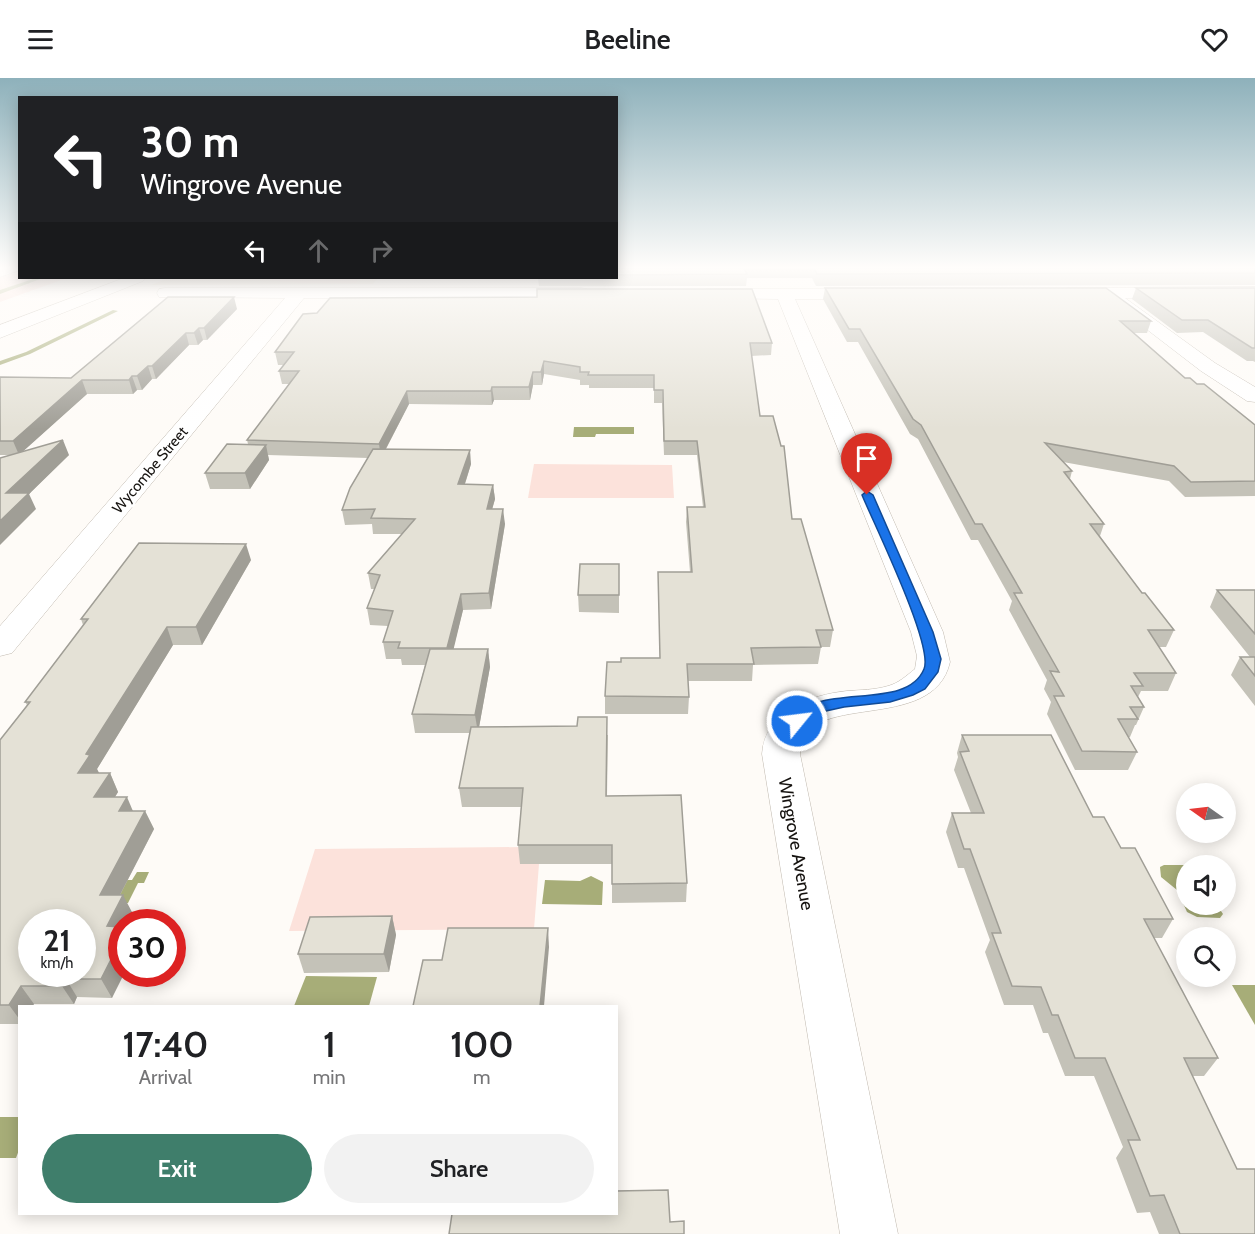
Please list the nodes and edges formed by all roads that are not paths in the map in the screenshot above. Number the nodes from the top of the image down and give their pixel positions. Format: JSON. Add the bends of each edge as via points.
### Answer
{"nodes":[{"id":1,"x":26,"y":322,"type":"edge"},
{"id":2,"x":274,"y":322,"type":"edge"},
{"id":3,"x":796,"y":322,"type":"edge"},
{"id":4,"x":1147,"y":322,"type":"edge"},
{"id":5,"x":0,"y":332,"type":"edge"},
{"id":6,"x":1255,"y":396,"type":"edge"},
{"id":7,"x":0,"y":646,"type":"edge"},
{"id":8,"x":869,"y":1234,"type":"edge"}],
"edges":[{"from":1,"to":5,"type":"main road"},
{"from":2,"to":7,"type":"main road","name":"Wycombe Street"},
{"from":3,"to":8,"type":"main road","name":"Wingrove Avenue","via":[[927,632],[934,659],[931,672],[920,686],[890,697],[812,709],[786,732],[780,744]]},
{"from":4,"to":6,"type":"main road"}]}
